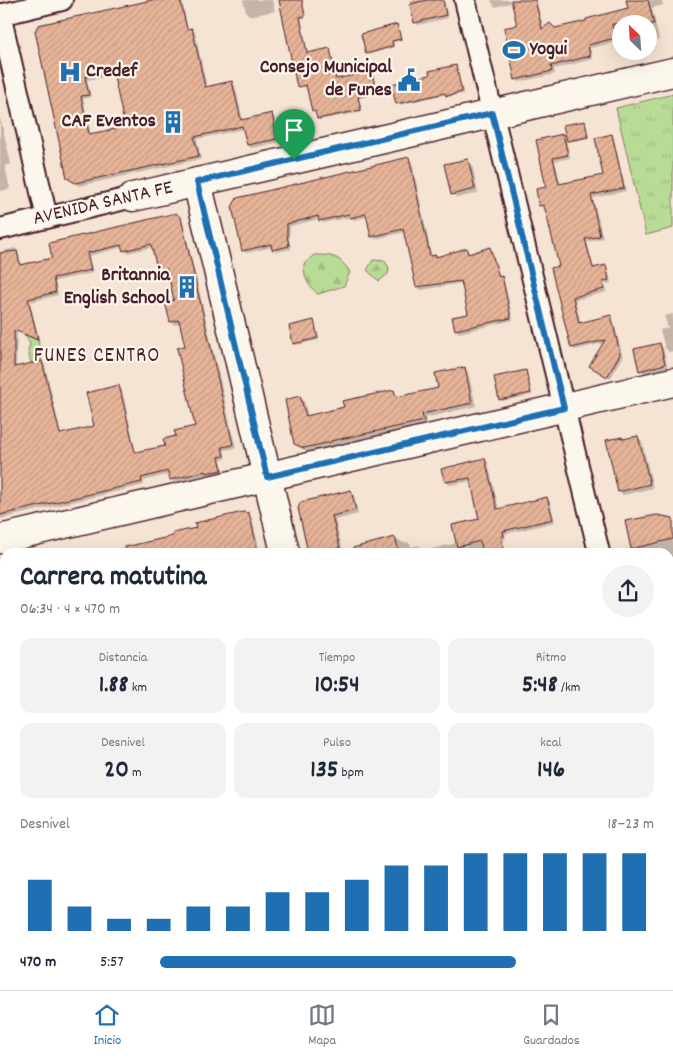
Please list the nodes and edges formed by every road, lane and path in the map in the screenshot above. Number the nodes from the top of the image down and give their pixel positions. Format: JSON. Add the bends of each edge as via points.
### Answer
{"nodes":[{"id":1,"x":62,"y":0,"type":"edge"},
{"id":2,"x":465,"y":0,"type":"edge"},
{"id":3,"x":0,"y":15,"type":"edge"},
{"id":4,"x":673,"y":72,"type":"edge"},
{"id":5,"x":492,"y":113,"type":"junction"},
{"id":6,"x":197,"y":182,"type":"junction"},
{"id":7,"x":133,"y":197,"type":"joint"},
{"id":8,"x":46,"y":218,"type":"junction"},
{"id":9,"x":0,"y":229,"type":"edge"},
{"id":10,"x":673,"y":382,"type":"edge"},
{"id":11,"x":564,"y":408,"type":"junction"},
{"id":12,"x":267,"y":477,"type":"junction"},
{"id":13,"x":0,"y":539,"type":"edge"},
{"id":14,"x":283,"y":548,"type":"edge"},
{"id":15,"x":598,"y":548,"type":"edge"}],
"edges":[{"from":1,"to":3,"type":"street"},
{"from":2,"to":5,"type":"street"},
{"from":3,"to":8,"type":"street"},
{"from":4,"to":5,"type":"main road","name":"AVENIDA SANTA FE"},
{"from":5,"to":6,"type":"main road","name":"AVENIDA SANTA FE"},
{"from":5,"to":11,"type":"street"},
{"from":6,"to":7,"type":"main road","name":"AVENIDA SANTA FE"},
{"from":6,"to":12,"type":"main road"},
{"from":7,"to":8,"type":"street","name":"AVENIDA SANTA FE"},
{"from":8,"to":9,"type":"street","name":"AVENIDA SANTA FE"},
{"from":10,"to":11,"type":"main road"},
{"from":11,"to":12,"type":"main road"},
{"from":11,"to":15,"type":"street"},
{"from":12,"to":13,"type":"main road"},
{"from":12,"to":14,"type":"main road"}]}
